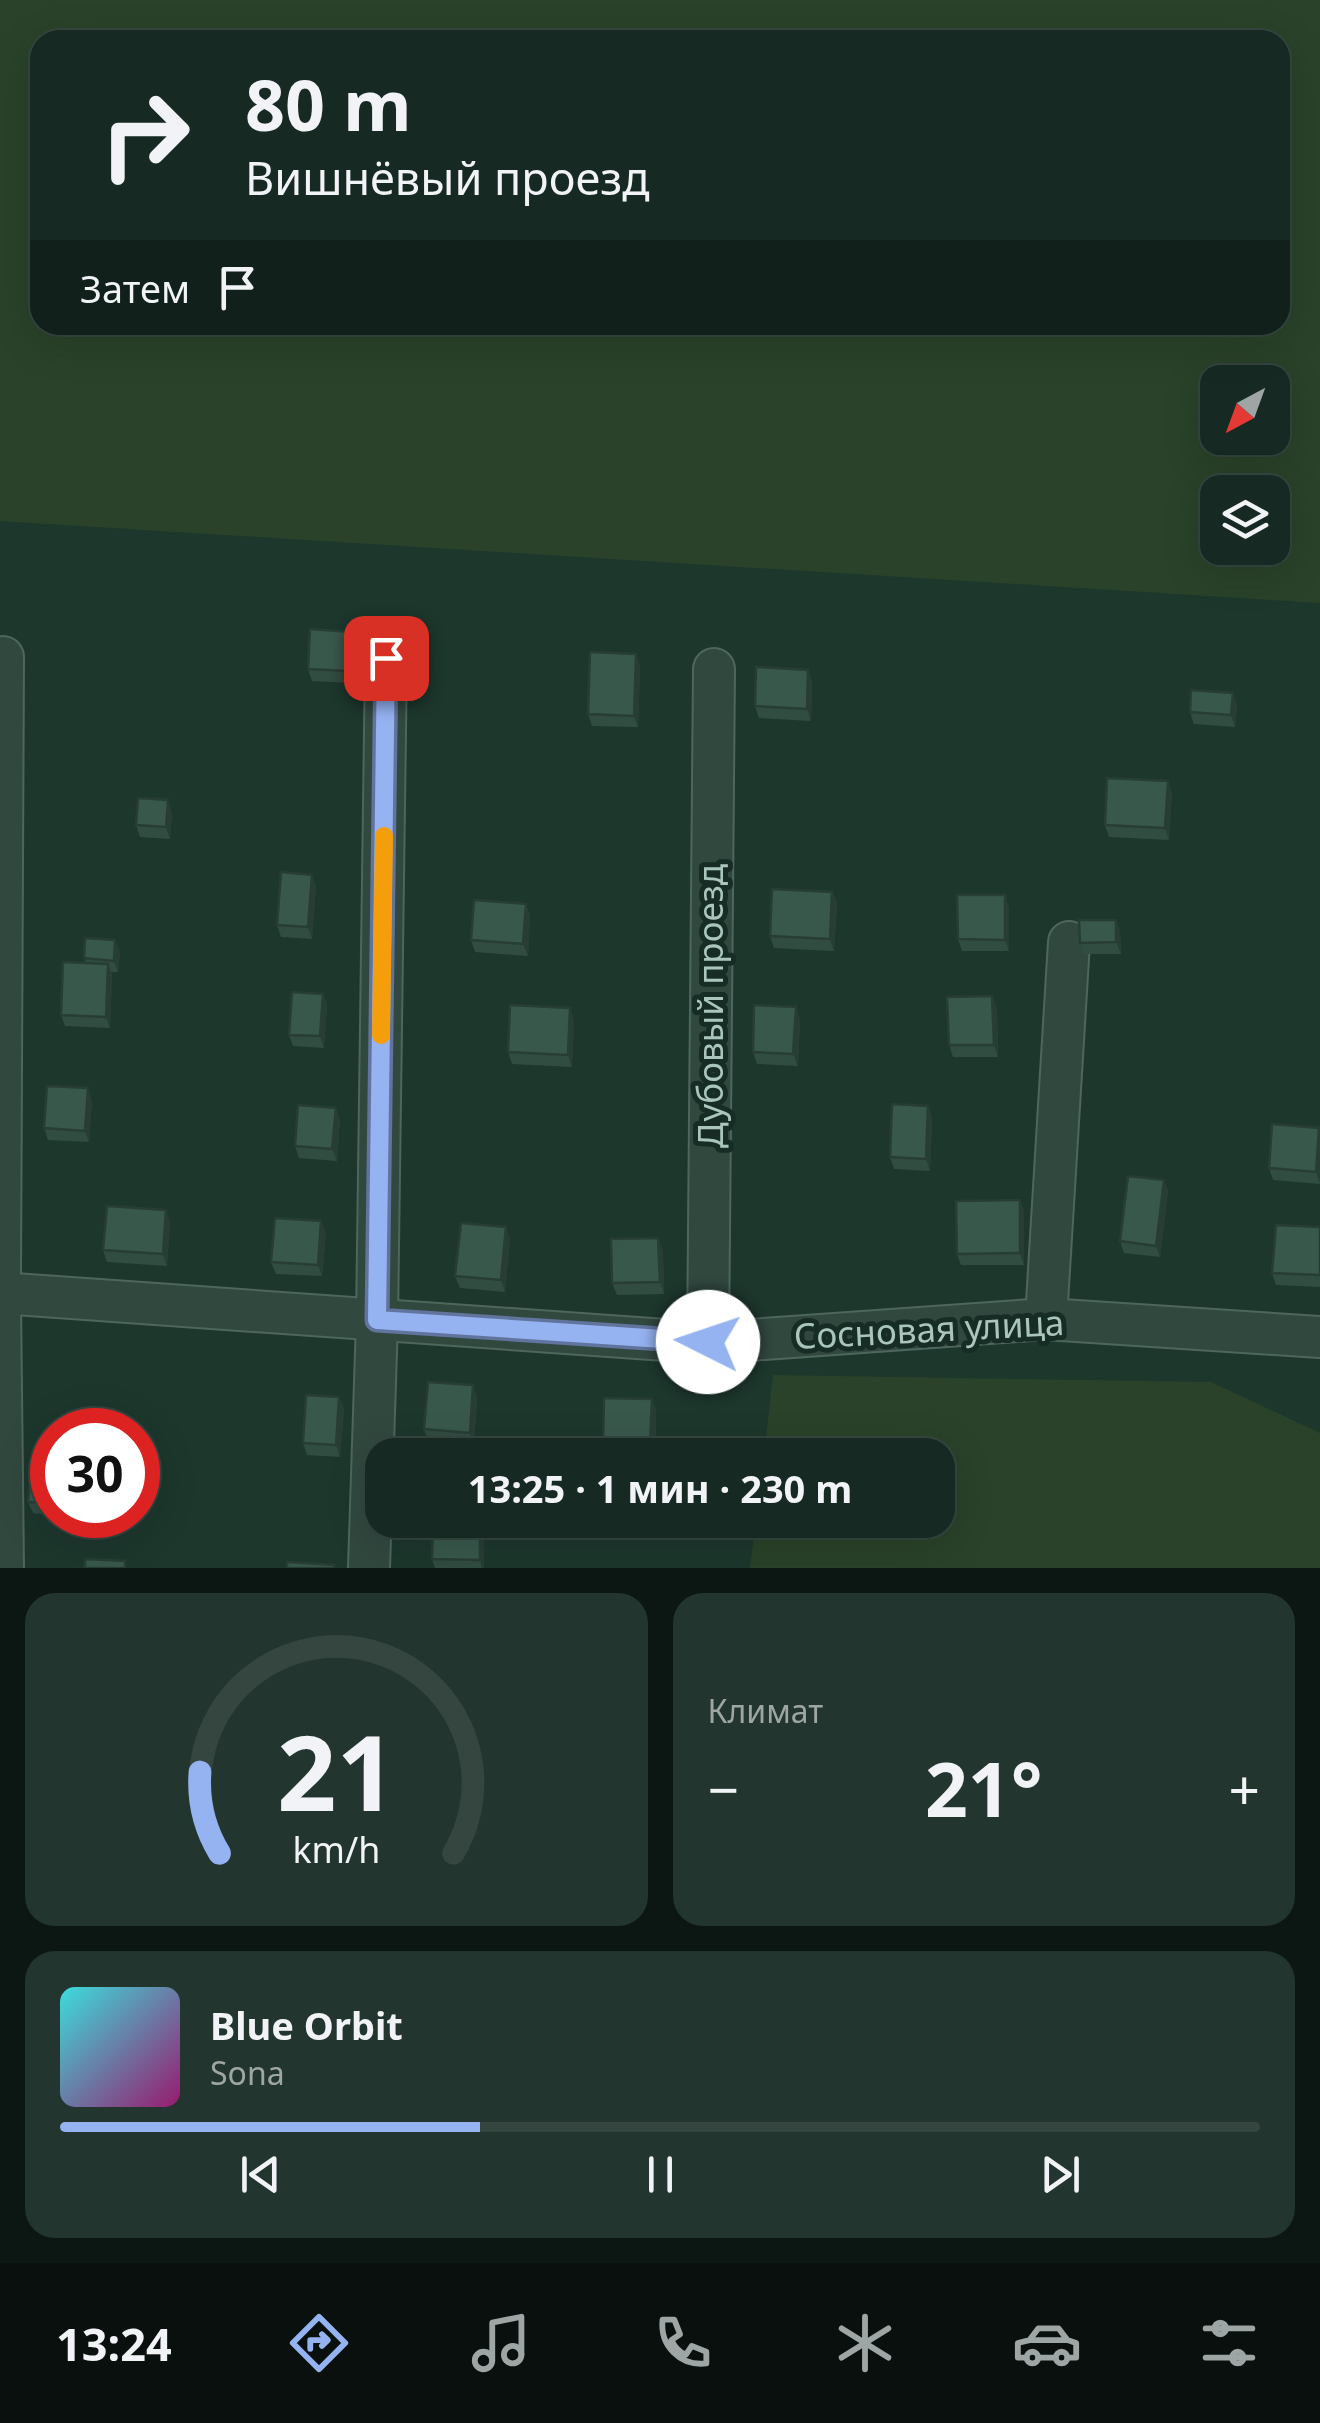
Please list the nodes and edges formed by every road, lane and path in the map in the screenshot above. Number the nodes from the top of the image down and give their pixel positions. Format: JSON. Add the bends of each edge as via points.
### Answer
{"nodes":[{"id":1,"x":3,"y":657,"type":"dead end"},
{"id":2,"x":386,"y":658,"type":"dead end"},
{"id":3,"x":714,"y":669,"type":"dead end"},
{"id":4,"x":1069,"y":942,"type":"dead end"},
{"id":5,"x":0,"y":1271,"type":"edge"},
{"id":6,"x":0,"y":1293,"type":"edge"},
{"id":7,"x":0,"y":1303,"type":"edge"},
{"id":8,"x":1046,"y":1319,"type":"junction"},
{"id":9,"x":377,"y":1320,"type":"junction"},
{"id":10,"x":1320,"y":1337,"type":"edge"},
{"id":11,"x":708,"y":1342,"type":"junction"},
{"id":12,"x":2,"y":1568,"type":"edge"},
{"id":13,"x":369,"y":1568,"type":"edge"}],
"edges":[{"from":1,"to":5,"type":"street"},
{"from":2,"to":9,"type":"street"},
{"from":3,"to":11,"type":"street","name":"Дубовый проезд"},
{"from":4,"to":8,"type":"street"},
{"from":6,"to":9,"type":"street","name":"Сосновая улица"},
{"from":7,"to":12,"type":"street"},
{"from":8,"to":10,"type":"street","name":"Сосновая улица"},
{"from":8,"to":11,"type":"street","name":"Сосновая улица"},
{"from":9,"to":11,"type":"street","name":"Сосновая улица"},
{"from":9,"to":13,"type":"street"}]}
